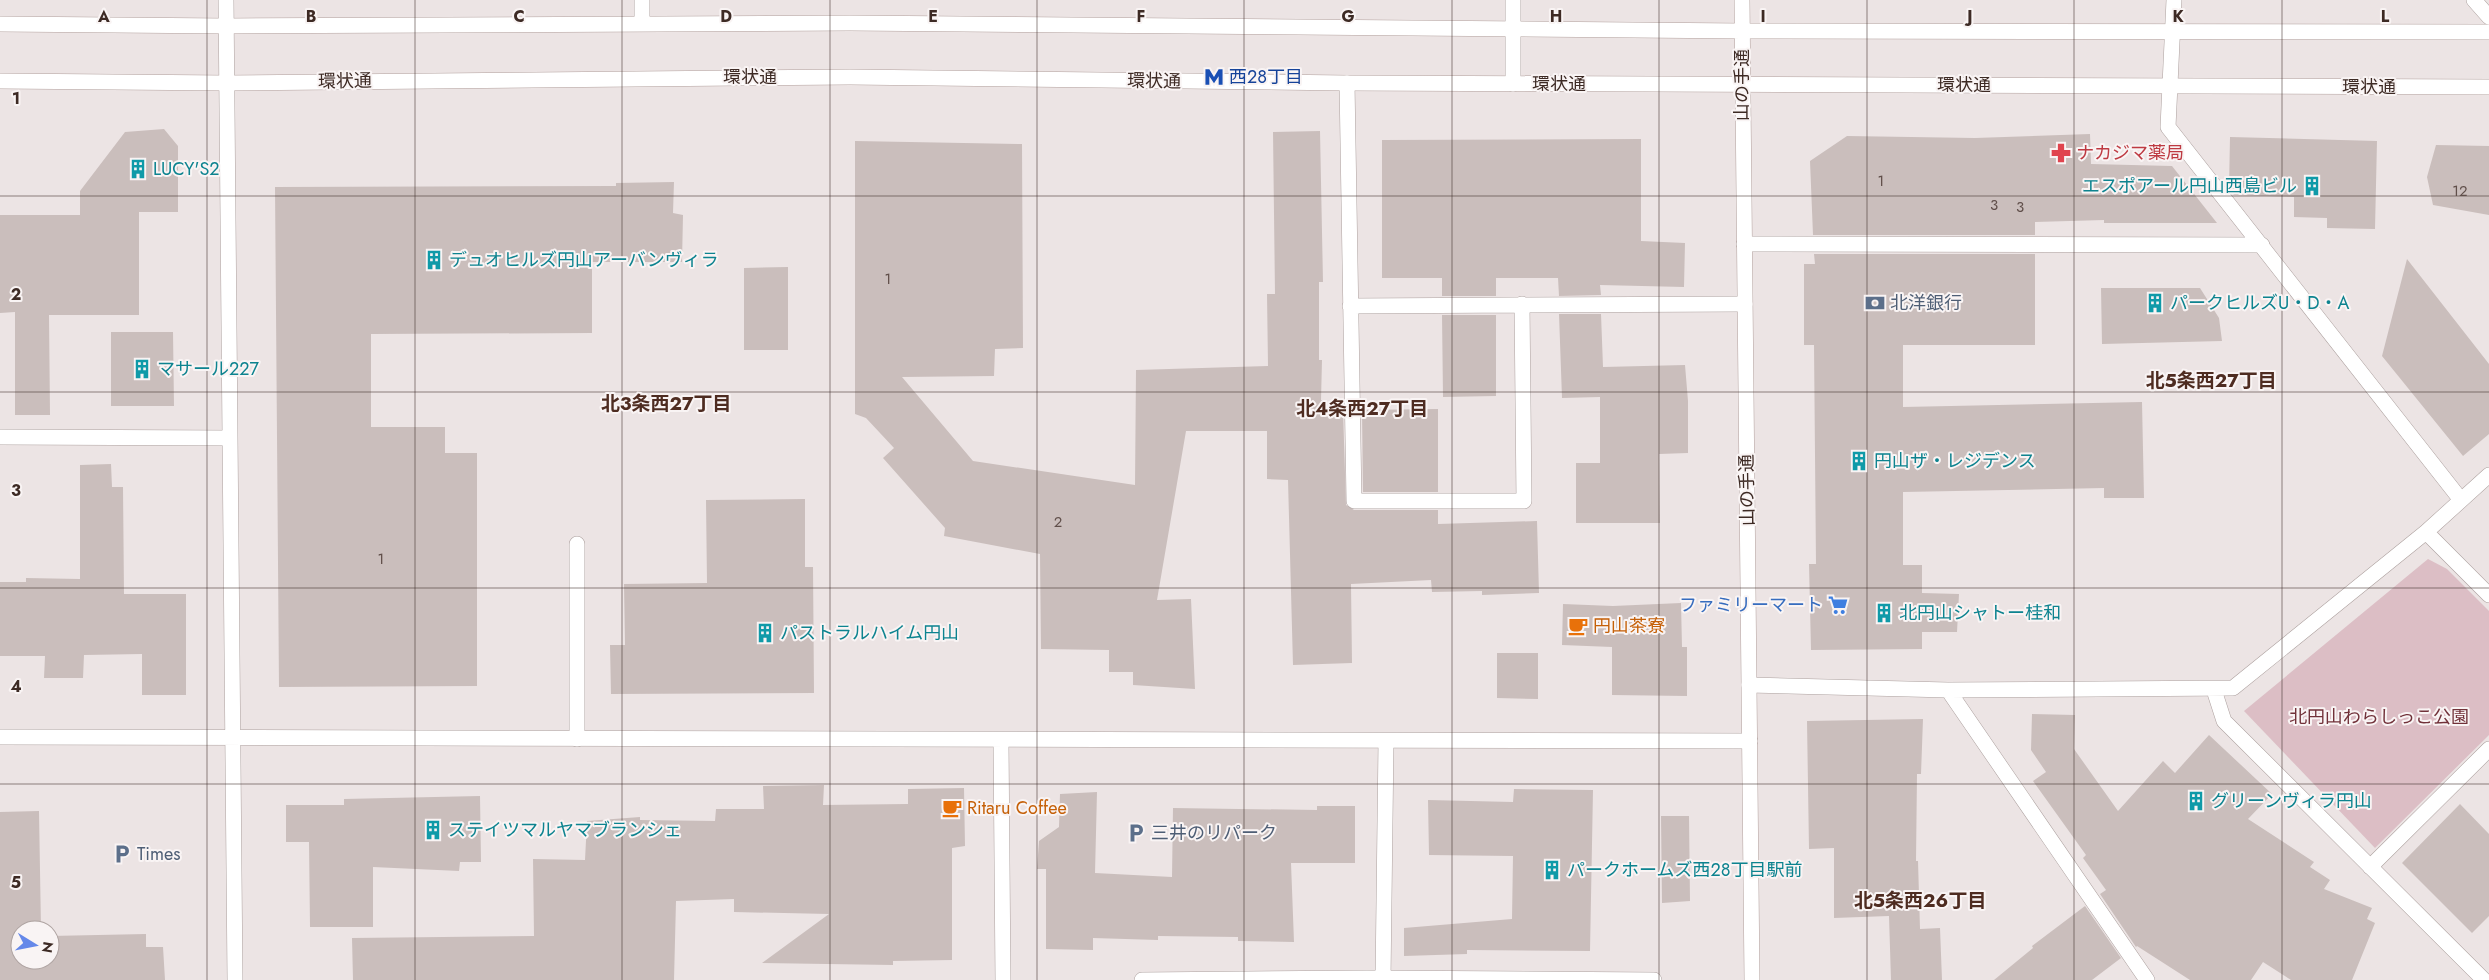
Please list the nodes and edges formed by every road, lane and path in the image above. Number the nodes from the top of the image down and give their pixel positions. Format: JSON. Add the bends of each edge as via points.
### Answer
{"nodes":[{"id":1,"x":226,"y":0,"type":"edge"},
{"id":2,"x":642,"y":0,"type":"edge"},
{"id":3,"x":1513,"y":0,"type":"edge"},
{"id":4,"x":1742,"y":0,"type":"edge"},
{"id":5,"x":2174,"y":0,"type":"edge"},
{"id":6,"x":2474,"y":0,"type":"edge"},
{"id":7,"x":2489,"y":17,"type":"edge"},
{"id":8,"x":642,"y":23,"type":"junction"},
{"id":9,"x":0,"y":24,"type":"edge"},
{"id":10,"x":226,"y":26,"type":"junction"},
{"id":11,"x":1513,"y":29,"type":"junction"},
{"id":12,"x":1742,"y":31,"type":"junction"},
{"id":13,"x":2173,"y":31,"type":"junction"},
{"id":14,"x":2489,"y":32,"type":"edge"},
{"id":15,"x":0,"y":81,"type":"edge"},
{"id":16,"x":226,"y":83,"type":"junction"},
{"id":17,"x":1346,"y":83,"type":"junction"},
{"id":18,"x":1513,"y":84,"type":"junction"},
{"id":19,"x":1742,"y":86,"type":"junction"},
{"id":20,"x":2170,"y":86,"type":"junction"},
{"id":21,"x":2489,"y":87,"type":"edge"},
{"id":22,"x":1744,"y":244,"type":"junction"},
{"id":23,"x":2262,"y":245,"type":"junction"},
{"id":24,"x":1522,"y":304,"type":"junction"},
{"id":25,"x":1745,"y":304,"type":"junction"},
{"id":26,"x":1350,"y":306,"type":"junction"},
{"id":27,"x":0,"y":437,"type":"edge"},
{"id":28,"x":230,"y":438,"type":"junction"},
{"id":29,"x":2489,"y":475,"type":"edge"},
{"id":30,"x":2462,"y":500,"type":"junction"},
{"id":31,"x":2426,"y":532,"type":"junction"},
{"id":32,"x":577,"y":544,"type":"dead end"},
{"id":33,"x":2489,"y":595,"type":"edge"},
{"id":34,"x":1749,"y":685,"type":"junction"},
{"id":35,"x":1948,"y":690,"type":"junction"},
{"id":36,"x":2214,"y":690,"type":"junction"},
{"id":37,"x":0,"y":737,"type":"edge"},
{"id":38,"x":232,"y":738,"type":"junction"},
{"id":39,"x":577,"y":739,"type":"junction"},
{"id":40,"x":1001,"y":741,"type":"junction"},
{"id":41,"x":1750,"y":741,"type":"junction"},
{"id":42,"x":1386,"y":742,"type":"junction"},
{"id":43,"x":2489,"y":749,"type":"edge"},
{"id":44,"x":2370,"y":867,"type":"junction"},
{"id":45,"x":2141,"y":977,"type":"edge"},
{"id":46,"x":1383,"y":979,"type":"edge"},
{"id":47,"x":235,"y":980,"type":"edge"},
{"id":48,"x":1003,"y":980,"type":"edge"},
{"id":49,"x":1142,"y":980,"type":"edge"},
{"id":50,"x":1654,"y":980,"type":"edge"},
{"id":51,"x":1752,"y":980,"type":"edge"},
{"id":52,"x":2484,"y":980,"type":"edge"}],
"edges":[{"from":1,"to":10,"type":"street"},
{"from":2,"to":8,"type":"street"},
{"from":3,"to":11,"type":"street"},
{"from":4,"to":12,"type":"street","name":"山の手通"},
{"from":5,"to":13,"type":"street"},
{"from":6,"to":7,"type":"street"},
{"from":8,"to":10,"type":"street"},
{"from":8,"to":11,"type":"street"},
{"from":9,"to":10,"type":"street"},
{"from":10,"to":16,"type":"street"},
{"from":11,"to":12,"type":"street"},
{"from":11,"to":18,"type":"street"},
{"from":12,"to":13,"type":"street"},
{"from":12,"to":19,"type":"street","name":"山の手通"},
{"from":13,"to":14,"type":"street"},
{"from":13,"to":20,"type":"street"},
{"from":15,"to":16,"type":"street","name":"環状通"},
{"from":16,"to":17,"type":"street","name":"環状通","via":[[850,77]]},
{"from":16,"to":28,"type":"street"},
{"from":17,"to":18,"type":"street","name":"環状通"},
{"from":17,"to":26,"type":"street"},
{"from":18,"to":19,"type":"street","name":"環状通"},
{"from":19,"to":20,"type":"street","name":"環状通"},
{"from":19,"to":22,"type":"street","name":"山の手通"},
{"from":20,"to":21,"type":"street","name":"環状通"},
{"from":20,"to":23,"type":"street","via":[[2168,126]]},
{"from":22,"to":23,"type":"street"},
{"from":22,"to":25,"type":"street","name":"山の手通"},
{"from":23,"to":30,"type":"street"},
{"from":24,"to":25,"type":"street"},
{"from":24,"to":26,"type":"street"},
{"from":24,"to":26,"type":"street","via":[[1524,501],[1354,501]]},
{"from":25,"to":34,"type":"street","name":"山の手通"},
{"from":27,"to":28,"type":"street"},
{"from":28,"to":38,"type":"street"},
{"from":29,"to":30,"type":"street"},
{"from":30,"to":31,"type":"street"},
{"from":31,"to":33,"type":"street"},
{"from":31,"to":36,"type":"street","via":[[2233,688]]},
{"from":32,"to":39,"type":"street"},
{"from":34,"to":35,"type":"street"},
{"from":34,"to":41,"type":"street","name":"山の手通"},
{"from":35,"to":36,"type":"street"},
{"from":35,"to":45,"type":"street"},
{"from":36,"to":44,"type":"street","via":[[2224,721]]},
{"from":37,"to":38,"type":"street"},
{"from":38,"to":39,"type":"street"},
{"from":38,"to":47,"type":"street"},
{"from":39,"to":40,"type":"street"},
{"from":40,"to":42,"type":"street"},
{"from":40,"to":48,"type":"street"},
{"from":41,"to":42,"type":"street"},
{"from":41,"to":51,"type":"street","name":"山の手通"},
{"from":42,"to":46,"type":"street"},
{"from":43,"to":44,"type":"street"},
{"from":44,"to":52,"type":"street"},
{"from":46,"to":49,"type":"street"},
{"from":46,"to":50,"type":"street"}]}
